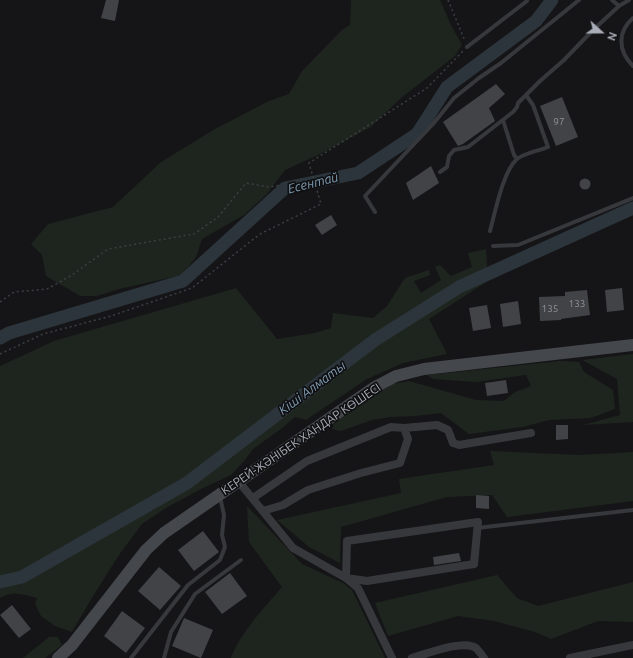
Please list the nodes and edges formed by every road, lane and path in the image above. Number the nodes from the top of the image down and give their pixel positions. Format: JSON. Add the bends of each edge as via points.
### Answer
{"nodes":[{"id":1,"x":448,"y":0,"type":"edge"},
{"id":2,"x":579,"y":0,"type":"edge"},
{"id":3,"x":612,"y":0,"type":"edge"},
{"id":4,"x":630,"y":0,"type":"edge"},
{"id":5,"x":527,"y":1,"type":"edge"},
{"id":6,"x":619,"y":6,"type":"junction"},
{"id":7,"x":633,"y":18,"type":"edge"},
{"id":8,"x":467,"y":47,"type":"junction"},
{"id":9,"x":633,"y":66,"type":"edge"},
{"id":10,"x":526,"y":95,"type":"junction"},
{"id":11,"x":503,"y":120,"type":"junction"},
{"id":12,"x":518,"y":159,"type":"junction"},
{"id":13,"x":440,"y":172,"type":"dead end"},
{"id":14,"x":281,"y":185,"type":"dead end"},
{"id":15,"x":633,"y":198,"type":"edge"},
{"id":16,"x":375,"y":212,"type":"dead end"},
{"id":17,"x":490,"y":231,"type":"dead end"},
{"id":18,"x":493,"y":246,"type":"dead end"},
{"id":19,"x":0,"y":302,"type":"edge"},
{"id":20,"x":633,"y":345,"type":"edge"},
{"id":21,"x":0,"y":354,"type":"edge"},
{"id":22,"x":404,"y":428,"type":"junction"},
{"id":23,"x":531,"y":433,"type":"dead end"},
{"id":24,"x":239,"y":482,"type":"junction"},
{"id":25,"x":220,"y":495,"type":"junction"},
{"id":26,"x":253,"y":498,"type":"junction"},
{"id":27,"x":633,"y":510,"type":"edge"},
{"id":28,"x":263,"y":511,"type":"junction"},
{"id":29,"x":477,"y":528,"type":"junction"},
{"id":30,"x":241,"y":560,"type":"dead end"},
{"id":31,"x":346,"y":578,"type":"junction"},
{"id":32,"x":633,"y":645,"type":"edge"},
{"id":33,"x":58,"y":658,"type":"edge"},
{"id":34,"x":131,"y":658,"type":"edge"},
{"id":35,"x":164,"y":658,"type":"edge"},
{"id":36,"x":392,"y":658,"type":"edge"},
{"id":37,"x":412,"y":658,"type":"edge"},
{"id":38,"x":484,"y":658,"type":"edge"},
{"id":39,"x":570,"y":658,"type":"edge"}],
"edges":[{"from":1,"to":8,"type":"path"},
{"from":2,"to":16,"type":"lane","via":[[501,64],[454,98],[365,196]]},
{"from":3,"to":6,"type":"lane"},
{"from":4,"to":6,"type":"lane"},
{"from":5,"to":8,"type":"lane"},
{"from":6,"to":10,"type":"lane"},
{"from":7,"to":9,"type":"lane","via":[[622,34],[621,47]]},
{"from":8,"to":21,"type":"path","via":[[427,88],[309,164],[321,204],[260,234],[192,288],[111,316],[43,334]]},
{"from":10,"to":11,"type":"lane"},
{"from":10,"to":12,"type":"lane","via":[[533,105],[548,147]]},
{"from":11,"to":12,"type":"lane","via":[[514,155]]},
{"from":11,"to":13,"type":"lane","via":[[468,147],[454,150],[449,156],[447,167]]},
{"from":12,"to":17,"type":"lane","via":[[505,177]]},
{"from":14,"to":19,"type":"path","via":[[269,187],[246,183],[218,217],[194,234],[108,249],[72,275],[47,289],[14,292]]},
{"from":15,"to":18,"type":"lane","via":[[518,245]]},
{"from":20,"to":24,"type":"main road","name":"КЕРЕЙ-ЖӘНІБЕК ХАНДАР КӨШЕСІ","via":[[424,369],[396,376],[357,398]]},
{"from":22,"to":23,"type":"street","via":[[438,425],[448,430],[453,443],[459,444]]},
{"from":22,"to":26,"type":"street","via":[[391,427],[307,461]]},
{"from":22,"to":28,"type":"street","via":[[408,439],[400,463],[308,490],[283,505]]},
{"from":24,"to":25,"type":"main road","name":"КЕРЕЙ-ЖӘНІБЕК ХАНДАР КӨШЕСІ"},
{"from":24,"to":26,"type":"street"},
{"from":25,"to":33,"type":"main road","name":"КЕРЕЙ-ЖӘНІБЕК ХАНДАР КӨШЕСІ","via":[[164,533],[146,550],[72,645]]},
{"from":25,"to":34,"type":"lane","via":[[224,515],[222,535],[226,547],[220,560],[188,585]]},
{"from":26,"to":28,"type":"street"},
{"from":27,"to":29,"type":"lane"},
{"from":28,"to":31,"type":"street","via":[[293,548]]},
{"from":29,"to":31,"type":"street","via":[[474,564],[367,581]]},
{"from":29,"to":31,"type":"street","via":[[478,522],[347,541]]},
{"from":30,"to":35,"type":"lane","via":[[195,594],[171,632]]},
{"from":31,"to":36,"type":"street","via":[[358,588]]},
{"from":32,"to":39,"type":"street"},
{"from":37,"to":38,"type":"street","via":[[468,645],[476,648]]}]}
